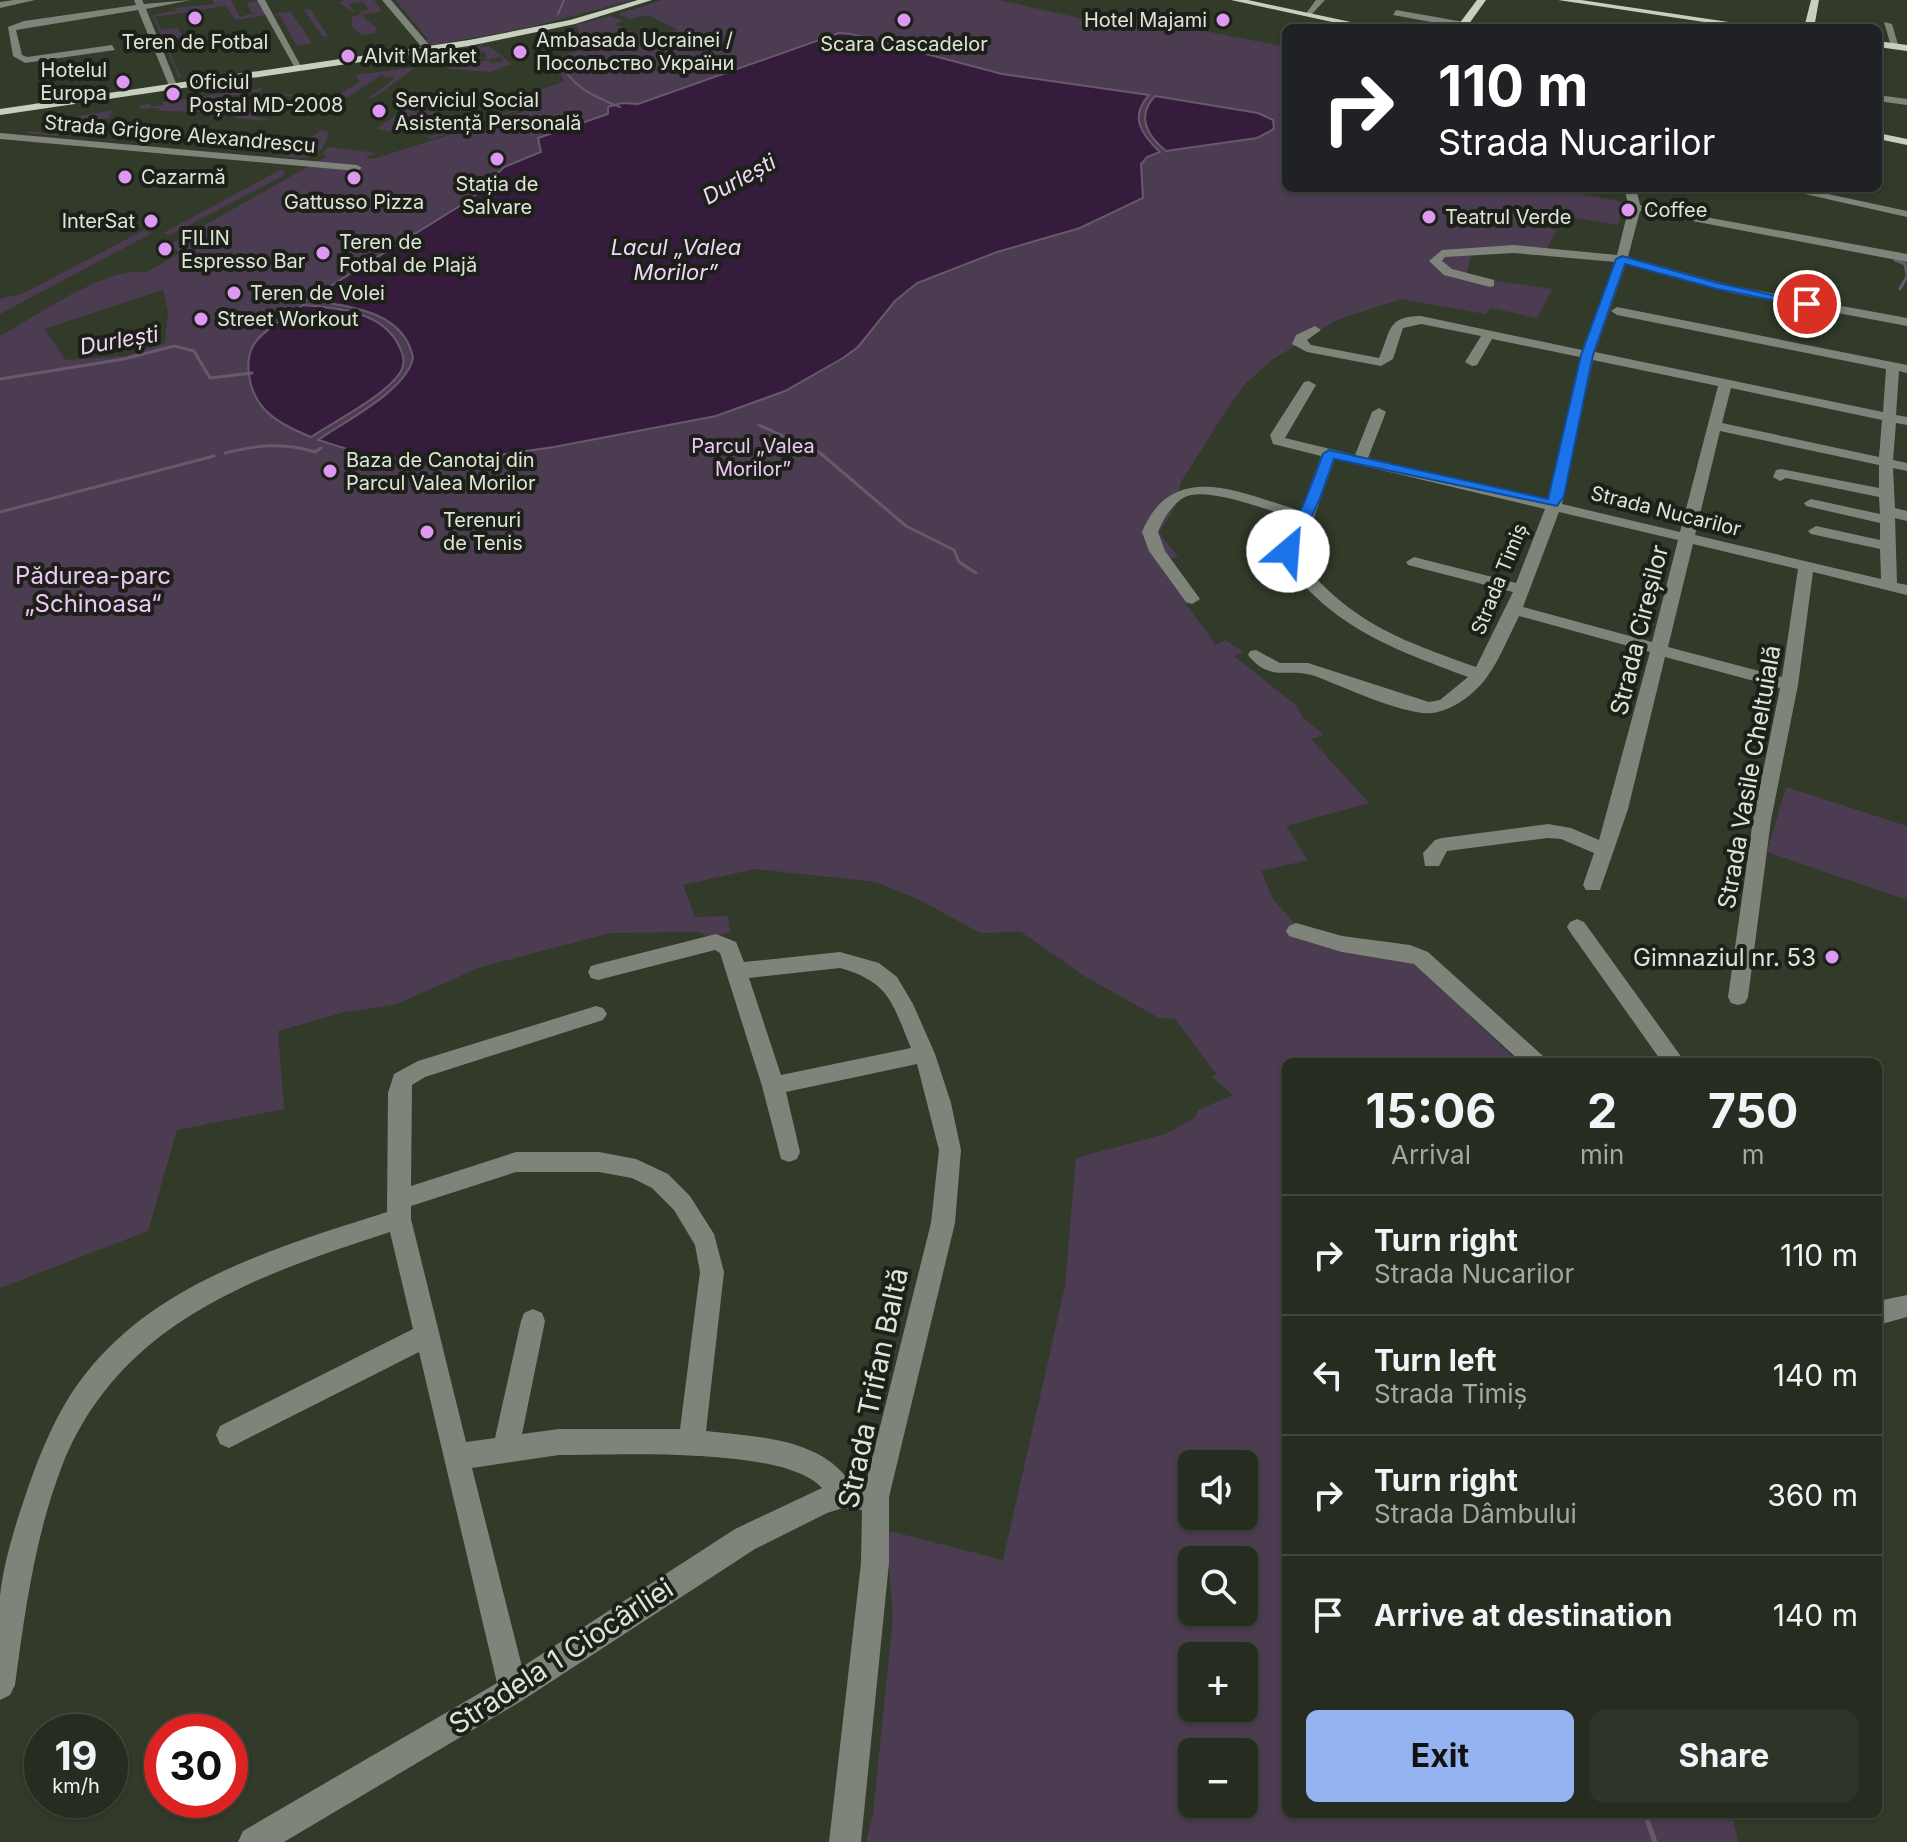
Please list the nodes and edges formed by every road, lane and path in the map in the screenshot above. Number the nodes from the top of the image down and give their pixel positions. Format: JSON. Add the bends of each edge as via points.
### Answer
{"nodes":[{"id":1,"x":31,"y":0,"type":"edge"},
{"id":2,"x":187,"y":0,"type":"edge"},
{"id":3,"x":261,"y":0,"type":"edge"},
{"id":4,"x":386,"y":0,"type":"edge"},
{"id":5,"x":648,"y":0,"type":"edge"},
{"id":6,"x":1235,"y":0,"type":"edge"},
{"id":7,"x":1321,"y":0,"type":"edge"},
{"id":8,"x":1482,"y":0,"type":"edge"},
{"id":9,"x":1562,"y":0,"type":"edge"},
{"id":10,"x":1815,"y":0,"type":"edge"},
{"id":11,"x":139,"y":4,"type":"edge"},
{"id":12,"x":0,"y":5,"type":"edge"},
{"id":13,"x":1396,"y":13,"type":"dead end"},
{"id":14,"x":1307,"y":14,"type":"junction"},
{"id":15,"x":1355,"y":24,"type":"edge"},
{"id":16,"x":1452,"y":24,"type":"edge"},
{"id":17,"x":1464,"y":24,"type":"edge"},
{"id":18,"x":1735,"y":24,"type":"edge"},
{"id":19,"x":1810,"y":24,"type":"edge"},
{"id":20,"x":1887,"y":24,"type":"dead end"},
{"id":21,"x":1882,"y":44,"type":"edge"},
{"id":22,"x":1902,"y":47,"type":"edge"},
{"id":23,"x":112,"y":48,"type":"dead end"},
{"id":24,"x":428,"y":49,"type":"junction"},
{"id":25,"x":300,"y":68,"type":"junction"},
{"id":26,"x":174,"y":86,"type":"junction"},
{"id":27,"x":1882,"y":99,"type":"edge"},
{"id":28,"x":1907,"y":102,"type":"edge"},
{"id":29,"x":0,"y":112,"type":"edge"},
{"id":30,"x":0,"y":136,"type":"edge"},
{"id":31,"x":1882,"y":137,"type":"edge"},
{"id":32,"x":1907,"y":142,"type":"edge"},
{"id":33,"x":357,"y":168,"type":"dead end"},
{"id":34,"x":1631,"y":192,"type":"edge"},
{"id":35,"x":1803,"y":192,"type":"edge"},
{"id":36,"x":1635,"y":207,"type":"junction"},
{"id":37,"x":1907,"y":214,"type":"edge"},
{"id":38,"x":1907,"y":258,"type":"edge"},
{"id":39,"x":1622,"y":259,"type":"junction"},
{"id":40,"x":1490,"y":283,"type":"dead end"},
{"id":41,"x":1617,"y":311,"type":"dead end"},
{"id":42,"x":1907,"y":322,"type":"edge"},
{"id":43,"x":1315,"y":330,"type":"dead end"},
{"id":44,"x":1490,"y":332,"type":"junction"},
{"id":45,"x":1587,"y":355,"type":"junction"},
{"id":46,"x":1472,"y":362,"type":"dead end"},
{"id":47,"x":1900,"y":367,"type":"edge"},
{"id":48,"x":1725,"y":384,"type":"junction"},
{"id":49,"x":1309,"y":385,"type":"dead end"},
{"id":50,"x":1379,"y":412,"type":"dead end"},
{"id":51,"x":1888,"y":417,"type":"junction"},
{"id":52,"x":1907,"y":421,"type":"edge"},
{"id":53,"x":1714,"y":425,"type":"junction"},
{"id":54,"x":1329,"y":454,"type":"junction"},
{"id":55,"x":1360,"y":461,"type":"junction"},
{"id":56,"x":1886,"y":462,"type":"junction"},
{"id":57,"x":1907,"y":467,"type":"edge"},
{"id":58,"x":1780,"y":477,"type":"dead end"},
{"id":59,"x":1552,"y":503,"type":"junction"},
{"id":60,"x":1811,"y":503,"type":"dead end"},
{"id":61,"x":1887,"y":508,"type":"junction"},
{"id":62,"x":1907,"y":516,"type":"edge"},
{"id":63,"x":1306,"y":517,"type":"junction"},
{"id":64,"x":1816,"y":531,"type":"dead end"},
{"id":65,"x":1687,"y":536,"type":"junction"},
{"id":66,"x":1888,"y":546,"type":"junction"},
{"id":67,"x":1414,"y":562,"type":"dead end"},
{"id":68,"x":1806,"y":565,"type":"junction"},
{"id":69,"x":1889,"y":585,"type":"junction"},
{"id":70,"x":1521,"y":589,"type":"junction"},
{"id":71,"x":1907,"y":590,"type":"edge"},
{"id":72,"x":1192,"y":599,"type":"dead end"},
{"id":73,"x":1514,"y":610,"type":"junction"},
{"id":74,"x":1659,"y":649,"type":"junction"},
{"id":75,"x":1256,"y":655,"type":"dead end"},
{"id":76,"x":1480,"y":675,"type":"junction"},
{"id":77,"x":1789,"y":685,"type":"junction"},
{"id":78,"x":1606,"y":850,"type":"junction"},
{"id":79,"x":1435,"y":854,"type":"dead end"},
{"id":80,"x":1593,"y":885,"type":"dead end"},
{"id":81,"x":1577,"y":927,"type":"dead end"},
{"id":82,"x":1296,"y":931,"type":"dead end"},
{"id":83,"x":736,"y":971,"type":"junction"},
{"id":84,"x":598,"y":972,"type":"dead end"},
{"id":85,"x":1738,"y":997,"type":"dead end"},
{"id":86,"x":596,"y":1014,"type":"dead end"},
{"id":87,"x":924,"y":1054,"type":"junction"},
{"id":88,"x":1531,"y":1058,"type":"edge"},
{"id":89,"x":1671,"y":1058,"type":"edge"},
{"id":90,"x":773,"y":1086,"type":"junction"},
{"id":91,"x":789,"y":1152,"type":"dead end"},
{"id":92,"x":399,"y":1210,"type":"junction"},
{"id":93,"x":533,"y":1321,"type":"dead end"},
{"id":94,"x":427,"y":1335,"type":"junction"},
{"id":95,"x":229,"y":1435,"type":"dead end"},
{"id":96,"x":692,"y":1442,"type":"junction"},
{"id":97,"x":506,"y":1450,"type":"junction"},
{"id":98,"x":456,"y":1457,"type":"junction"},
{"id":99,"x":843,"y":1495,"type":"junction"},
{"id":100,"x":876,"y":1497,"type":"junction"},
{"id":101,"x":0,"y":1685,"type":"edge"},
{"id":102,"x":513,"y":1690,"type":"junction"},
{"id":103,"x":254,"y":1842,"type":"edge"},
{"id":104,"x":845,"y":1842,"type":"edge"}],
"edges":[{"from":1,"to":12,"type":"street"},
{"from":2,"to":11,"type":"street"},
{"from":3,"to":25,"type":"street"},
{"from":4,"to":24,"type":"street"},
{"from":5,"to":24,"type":"main road","via":[[539,29]]},
{"from":6,"to":14,"type":"main road"},
{"from":7,"to":14,"type":"street"},
{"from":8,"to":17,"type":"main road"},
{"from":9,"to":18,"type":"main road"},
{"from":10,"to":19,"type":"main road"},
{"from":11,"to":23,"type":"street","via":[[11,29],[18,56],[25,60]]},
{"from":11,"to":26,"type":"street"},
{"from":13,"to":16,"type":"street"},
{"from":14,"to":15,"type":"main road"},
{"from":20,"to":22,"type":"street"},
{"from":21,"to":22,"type":"main road"},
{"from":24,"to":25,"type":"main road"},
{"from":25,"to":26,"type":"main road"},
{"from":26,"to":29,"type":"main road"},
{"from":27,"to":28,"type":"street"},
{"from":30,"to":33,"type":"street","name":"Strada Grigore Alexandrescu"},
{"from":31,"to":32,"type":"main road"},
{"from":34,"to":36,"type":"street","name":"Strada Timiș"},
{"from":35,"to":37,"type":"street"},
{"from":36,"to":38,"type":"street"},
{"from":36,"to":39,"type":"street","name":"Strada Timiș"},
{"from":39,"to":40,"type":"street","via":[[1514,249],[1442,254],[1435,261],[1441,268]]},
{"from":39,"to":42,"type":"street","via":[[1732,289]]},
{"from":39,"to":45,"type":"street","name":"Strada Timiș"},
{"from":41,"to":47,"type":"street"},
{"from":43,"to":44,"type":"street","via":[[1299,344],[1375,362],[1386,359],[1403,321]]},
{"from":44,"to":45,"type":"street"},
{"from":44,"to":46,"type":"street"},
{"from":45,"to":48,"type":"street"},
{"from":45,"to":59,"type":"street","name":"Strada Timiș"},
{"from":47,"to":51,"type":"street"},
{"from":48,"to":51,"type":"street"},
{"from":48,"to":53,"type":"street","name":"Strada Cireșilor"},
{"from":49,"to":54,"type":"street","name":"Strada Nucarilor","via":[[1276,438]]},
{"from":50,"to":55,"type":"street"},
{"from":51,"to":52,"type":"street"},
{"from":51,"to":56,"type":"street"},
{"from":53,"to":56,"type":"street"},
{"from":53,"to":65,"type":"street","name":"Strada Cireșilor"},
{"from":54,"to":55,"type":"street","name":"Strada Nucarilor"},
{"from":54,"to":63,"type":"street"},
{"from":55,"to":59,"type":"street","name":"Strada Nucarilor"},
{"from":56,"to":57,"type":"street"},
{"from":56,"to":61,"type":"street"},
{"from":58,"to":61,"type":"street","via":[[1781,473]]},
{"from":59,"to":65,"type":"street","name":"Strada Nucarilor"},
{"from":59,"to":70,"type":"street","name":"Strada Timiș"},
{"from":60,"to":61,"type":"street"},
{"from":61,"to":62,"type":"street"},
{"from":61,"to":66,"type":"street"},
{"from":63,"to":72,"type":"street","via":[[1200,490],[1176,496],[1150,532],[1157,551]]},
{"from":63,"to":76,"type":"street","via":[[1288,555],[1337,609],[1372,632]]},
{"from":64,"to":66,"type":"street"},
{"from":65,"to":68,"type":"street","name":"Strada Nucarilor"},
{"from":65,"to":74,"type":"street","name":"Strada Cireșilor"},
{"from":66,"to":69,"type":"street"},
{"from":67,"to":70,"type":"street"},
{"from":68,"to":69,"type":"street","name":"Strada Nucarilor"},
{"from":68,"to":77,"type":"street","name":"Strada Vasile Cheltuială"},
{"from":69,"to":71,"type":"street","name":"Strada Nucarilor"},
{"from":70,"to":73,"type":"street","name":"Strada Timiș"},
{"from":73,"to":74,"type":"street"},
{"from":73,"to":76,"type":"street","name":"Strada Timiș"},
{"from":74,"to":77,"type":"street"},
{"from":74,"to":78,"type":"street","name":"Strada Cireșilor"},
{"from":75,"to":76,"type":"street","name":"Strada Timiș","via":[[1276,669],[1308,668],[1429,708],[1446,704]]},
{"from":77,"to":85,"type":"street","name":"Strada Vasile Cheltuială","via":[[1762,820]]},
{"from":78,"to":79,"type":"street","via":[[1548,831]]},
{"from":78,"to":80,"type":"street","name":"Strada Cireșilor"},
{"from":81,"to":89,"type":"street"},
{"from":82,"to":88,"type":"street","via":[[1421,958]]},
{"from":83,"to":84,"type":"street","via":[[729,948],[716,942]]},
{"from":83,"to":87,"type":"street","name":"Strada Trifan Baltă","via":[[840,960],[872,969],[890,983],[903,1004]]},
{"from":83,"to":90,"type":"street"},
{"from":86,"to":92,"type":"street","via":[[431,1065],[402,1080]]},
{"from":87,"to":90,"type":"street"},
{"from":87,"to":100,"type":"street","name":"Strada Trifan Baltă","via":[[950,1150],[943,1223]]},
{"from":90,"to":91,"type":"street"},
{"from":92,"to":94,"type":"street"},
{"from":92,"to":96,"type":"street","via":[[516,1162],[599,1162],[636,1169],[660,1181],[682,1203],[706,1242],[712,1272]]},
{"from":92,"to":101,"type":"street","via":[[210,1291],[125,1348],[96,1381],[57,1446],[39,1492]]},
{"from":93,"to":97,"type":"street"},
{"from":94,"to":95,"type":"street"},
{"from":94,"to":98,"type":"street"},
{"from":96,"to":97,"type":"street","via":[[559,1442]]},
{"from":96,"to":99,"type":"street","via":[[775,1453],[818,1466]]},
{"from":97,"to":98,"type":"street"},
{"from":98,"to":102,"type":"street"},
{"from":99,"to":100,"type":"street","name":"Stradela 1 Ciocârliei"},
{"from":99,"to":102,"type":"street","name":"Stradela 1 Ciocârliei","via":[[745,1539]]},
{"from":100,"to":104,"type":"street","name":"Strada Trifan Baltă","via":[[875,1563]]},
{"from":102,"to":103,"type":"street","name":"Stradela 1 Ciocârliei"}]}
